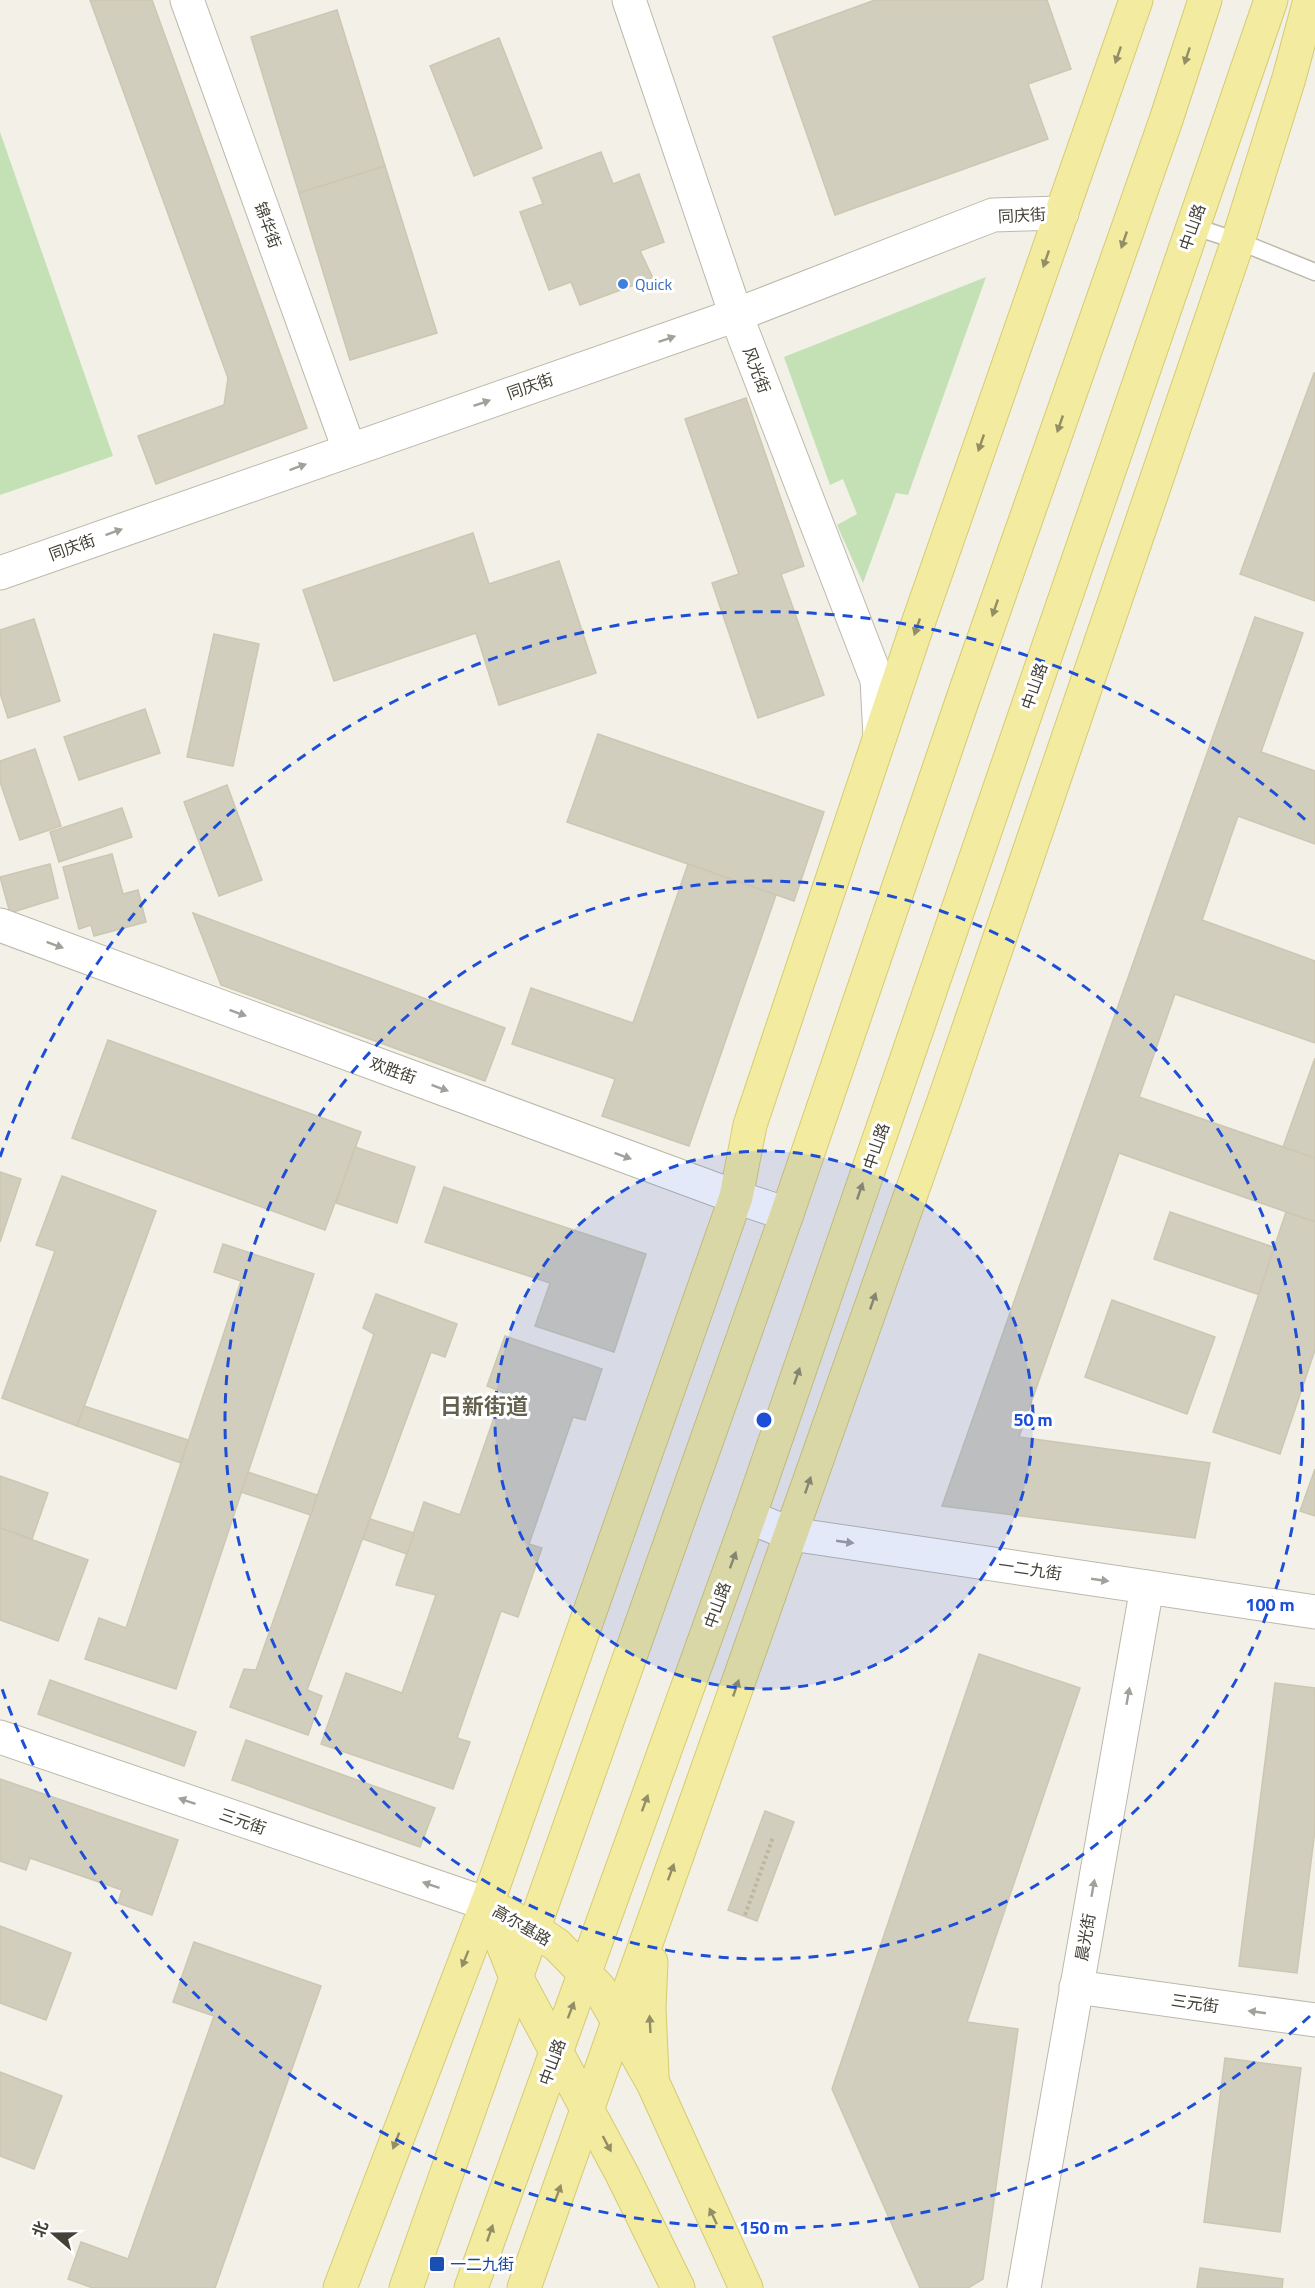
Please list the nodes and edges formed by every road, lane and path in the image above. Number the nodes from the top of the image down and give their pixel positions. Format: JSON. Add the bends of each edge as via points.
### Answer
{"nodes":[{"id":1,"x":187,"y":0,"type":"edge"},
{"id":2,"x":629,"y":0,"type":"edge"},
{"id":3,"x":1136,"y":0,"type":"edge"},
{"id":4,"x":1205,"y":0,"type":"edge"},
{"id":5,"x":1271,"y":0,"type":"edge"},
{"id":6,"x":1310,"y":0,"type":"edge"},
{"id":7,"x":1062,"y":213,"type":"junction"},
{"id":8,"x":1192,"y":226,"type":"junction"},
{"id":9,"x":1238,"y":241,"type":"junction"},
{"id":10,"x":1315,"y":272,"type":"edge"},
{"id":11,"x":736,"y":315,"type":"junction"},
{"id":12,"x":349,"y":449,"type":"junction"},
{"id":13,"x":0,"y":573,"type":"edge"},
{"id":14,"x":880,"y":740,"type":"junction"},
{"id":15,"x":0,"y":925,"type":"edge"},
{"id":16,"x":736,"y":1197,"type":"junction"},
{"id":17,"x":787,"y":1214,"type":"junction"},
{"id":18,"x":748,"y":1517,"type":"junction"},
{"id":19,"x":791,"y":1534,"type":"junction"},
{"id":20,"x":1148,"y":1587,"type":"junction"},
{"id":21,"x":1315,"y":1612,"type":"edge"},
{"id":22,"x":0,"y":1737,"type":"edge"},
{"id":23,"x":773,"y":1837,"type":"dead end"},
{"id":24,"x":619,"y":1877,"type":"junction"},
{"id":25,"x":487,"y":1904,"type":"junction"},
{"id":26,"x":745,"y":1915,"type":"dead end"},
{"id":27,"x":652,"y":1927,"type":"junction"},
{"id":28,"x":535,"y":1930,"type":"junction"},
{"id":29,"x":585,"y":1972,"type":"junction"},
{"id":30,"x":515,"y":1975,"type":"junction"},
{"id":31,"x":1076,"y":1987,"type":"junction"},
{"id":32,"x":1315,"y":2020,"type":"edge"},
{"id":33,"x":619,"y":2023,"type":"junction"},
{"id":34,"x":555,"y":2052,"type":"junction"},
{"id":35,"x":653,"y":2083,"type":"junction"},
{"id":36,"x":588,"y":2109,"type":"junction"},
{"id":37,"x":340,"y":2288,"type":"edge"},
{"id":38,"x":406,"y":2288,"type":"edge"},
{"id":39,"x":471,"y":2288,"type":"edge"},
{"id":40,"x":524,"y":2288,"type":"edge"},
{"id":41,"x":678,"y":2288,"type":"edge"},
{"id":42,"x":747,"y":2288,"type":"edge"},
{"id":43,"x":1024,"y":2288,"type":"edge"}],
"edges":[{"from":1,"to":12,"type":"street","name":"锦华街"},
{"from":2,"to":11,"type":"street","name":"风光街"},
{"from":3,"to":7,"type":"main road","one_way":true},
{"from":4,"to":17,"type":"main road","one_way":true},
{"from":5,"to":8,"type":"main road","name":"中山路"},
{"from":6,"to":9,"type":"main road"},
{"from":7,"to":11,"type":"street","name":"同庆街","via":[[993,215]]},
{"from":7,"to":14,"type":"main road","one_way":true},
{"from":8,"to":9,"type":"lane"},
{"from":18,"to":8,"type":"main road","name":"中山路","one_way":true},
{"from":9,"to":10,"type":"lane"},
{"from":19,"to":9,"type":"main road","one_way":true,"via":[[946,1095]]},
{"from":12,"to":11,"type":"street","name":"同庆街","one_way":true},
{"from":11,"to":14,"type":"street","name":"风光街","via":[[877,680]]},
{"from":13,"to":12,"type":"street","name":"同庆街","one_way":true},
{"from":14,"to":16,"type":"main road","via":[[750,1125]]},
{"from":15,"to":16,"type":"street","name":"欢胜街","one_way":true},
{"from":16,"to":17,"type":"street","name":"欢胜街"},
{"from":16,"to":25,"type":"main road"},
{"from":17,"to":28,"type":"main road"},
{"from":18,"to":19,"type":"street","name":"一二九街"},
{"from":24,"to":18,"type":"main road","name":"中山路","one_way":true},
{"from":19,"to":20,"type":"street","name":"一二九街","one_way":true},
{"from":27,"to":19,"type":"main road","one_way":true},
{"from":20,"to":21,"type":"street","name":"一二九街"},
{"from":31,"to":20,"type":"street","name":"晨光街","one_way":true},
{"from":25,"to":22,"type":"street","name":"三元街","one_way":true},
{"from":23,"to":26,"type":"path"},
{"from":24,"to":29,"type":"main road","name":"中山路"},
{"from":24,"to":33,"type":"main road"},
{"from":25,"to":28,"type":"main road","name":"高尔基路"},
{"from":25,"to":30,"type":"main road","name":"高尔基路"},
{"from":25,"to":37,"type":"main road","one_way":true},
{"from":27,"to":33,"type":"main road"},
{"from":35,"to":27,"type":"main road","one_way":true,"via":[[649,2008]]},
{"from":28,"to":29,"type":"main road","name":"高尔基路"},
{"from":28,"to":30,"type":"main road"},
{"from":29,"to":33,"type":"main road","name":"高尔基路"},
{"from":34,"to":29,"type":"main road","name":"中山路","one_way":true},
{"from":30,"to":34,"type":"main road","name":"高尔基路"},
{"from":30,"to":38,"type":"main road"},
{"from":32,"to":31,"type":"street","name":"三元街","one_way":true},
{"from":31,"to":43,"type":"street","name":"晨光街"},
{"from":33,"to":35,"type":"main road","name":"高尔基路"},
{"from":33,"to":36,"type":"main road"},
{"from":34,"to":36,"type":"main road","name":"高尔基路"},
{"from":39,"to":34,"type":"main road","name":"中山路","one_way":true},
{"from":42,"to":35,"type":"main road","name":"高尔基路","one_way":true},
{"from":40,"to":36,"type":"main road","one_way":true},
{"from":36,"to":41,"type":"main road","name":"高尔基路","one_way":true}]}
